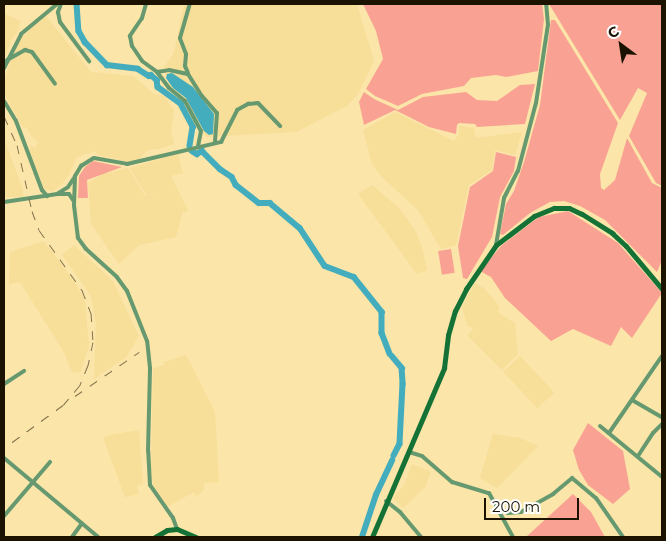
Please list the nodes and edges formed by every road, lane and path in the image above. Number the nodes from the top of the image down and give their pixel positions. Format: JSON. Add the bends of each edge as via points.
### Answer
{"nodes":[{"id":1,"x":59,"y":4,"type":"edge"},
{"id":2,"x":146,"y":4,"type":"edge"},
{"id":3,"x":190,"y":4,"type":"edge"},
{"id":4,"x":546,"y":4,"type":"edge"},
{"id":5,"x":7,"y":60,"type":"junction"},
{"id":6,"x":89,"y":61,"type":"dead end"},
{"id":7,"x":4,"y":68,"type":"edge"},
{"id":8,"x":157,"y":72,"type":"junction"},
{"id":9,"x":188,"y":74,"type":"junction"},
{"id":10,"x":55,"y":84,"type":"dead end"},
{"id":11,"x":4,"y":101,"type":"edge"},
{"id":12,"x":280,"y":126,"type":"dead end"},
{"id":13,"x":215,"y":143,"type":"junction"},
{"id":14,"x":198,"y":147,"type":"junction"},
{"id":15,"x":75,"y":176,"type":"junction"},
{"id":16,"x":57,"y":194,"type":"junction"},
{"id":17,"x":47,"y":196,"type":"junction"},
{"id":18,"x":4,"y":202,"type":"edge"},
{"id":19,"x":74,"y":202,"type":"junction"},
{"id":20,"x":496,"y":245,"type":"junction"},
{"id":21,"x":662,"y":289,"type":"edge"},
{"id":22,"x":662,"y":356,"type":"edge"},
{"id":23,"x":24,"y":372,"type":"dead end"},
{"id":24,"x":4,"y":384,"type":"edge"},
{"id":25,"x":632,"y":400,"type":"junction"},
{"id":26,"x":662,"y":416,"type":"edge"},
{"id":27,"x":662,"y":424,"type":"edge"},
{"id":28,"x":600,"y":426,"type":"dead end"},
{"id":29,"x":609,"y":433,"type":"junction"},
{"id":30,"x":409,"y":452,"type":"junction"},
{"id":31,"x":638,"y":456,"type":"junction"},
{"id":32,"x":4,"y":458,"type":"edge"},
{"id":33,"x":50,"y":462,"type":"dead end"},
{"id":34,"x":662,"y":477,"type":"edge"},
{"id":35,"x":32,"y":482,"type":"junction"},
{"id":36,"x":386,"y":501,"type":"junction"},
{"id":37,"x":496,"y":505,"type":"junction"},
{"id":38,"x":4,"y":516,"type":"edge"},
{"id":39,"x":82,"y":523,"type":"junction"},
{"id":40,"x":177,"y":529,"type":"junction"},
{"id":41,"x":72,"y":537,"type":"edge"},
{"id":42,"x":98,"y":537,"type":"edge"},
{"id":43,"x":155,"y":537,"type":"edge"},
{"id":44,"x":196,"y":537,"type":"edge"},
{"id":45,"x":372,"y":537,"type":"edge"},
{"id":46,"x":421,"y":537,"type":"edge"},
{"id":47,"x":513,"y":537,"type":"edge"},
{"id":48,"x":623,"y":537,"type":"edge"}],
"edges":[{"from":1,"to":5,"type":"street","via":[[21,34]]},
{"from":1,"to":6,"type":"street","via":[[60,22]]},
{"from":2,"to":8,"type":"street","via":[[142,18],[130,36],[132,46],[142,60]]},
{"from":3,"to":9,"type":"street","via":[[180,38]]},
{"from":4,"to":20,"type":"street","via":[[548,25],[536,103],[518,171],[504,198]]},
{"from":5,"to":7,"type":"street"},
{"from":5,"to":10,"type":"street","via":[[25,50],[32,52]]},
{"from":8,"to":9,"type":"street","via":[[169,70]]},
{"from":8,"to":14,"type":"street","via":[[185,101],[200,131]]},
{"from":9,"to":13,"type":"street","via":[[217,113]]},
{"from":11,"to":17,"type":"street","via":[[16,121]]},
{"from":12,"to":13,"type":"street","via":[[258,103],[248,104],[236,110],[221,142]]},
{"from":13,"to":14,"type":"street"},
{"from":14,"to":15,"type":"street","via":[[127,164],[94,158],[81,166]]},
{"from":15,"to":16,"type":"street","via":[[68,187]]},
{"from":15,"to":19,"type":"street"},
{"from":16,"to":17,"type":"street"},
{"from":16,"to":19,"type":"street","via":[[69,194]]},
{"from":17,"to":18,"type":"street"},
{"from":19,"to":40,"type":"street","via":[[76,229],[81,243],[127,291],[147,341],[150,485]]},
{"from":20,"to":21,"type":"street","via":[[534,216],[554,208],[569,208],[612,233]]},
{"from":20,"to":30,"type":"street","via":[[455,310],[444,368]]},
{"from":22,"to":25,"type":"street"},
{"from":23,"to":24,"type":"street"},
{"from":25,"to":26,"type":"street"},
{"from":25,"to":29,"type":"street"},
{"from":27,"to":31,"type":"street"},
{"from":28,"to":29,"type":"street"},
{"from":29,"to":31,"type":"street"},
{"from":30,"to":36,"type":"street"},
{"from":30,"to":37,"type":"street","via":[[422,456],[452,482],[489,494]]},
{"from":31,"to":34,"type":"street"},
{"from":32,"to":35,"type":"street"},
{"from":33,"to":35,"type":"street"},
{"from":35,"to":38,"type":"street"},
{"from":35,"to":39,"type":"street"},
{"from":36,"to":45,"type":"street"},
{"from":36,"to":46,"type":"street"},
{"from":37,"to":47,"type":"street"},
{"from":37,"to":48,"type":"street","via":[[508,513],[520,512],[554,494],[572,478],[596,498]]},
{"from":39,"to":41,"type":"street"},
{"from":39,"to":42,"type":"street"},
{"from":40,"to":43,"type":"street"},
{"from":40,"to":44,"type":"street"}]}
